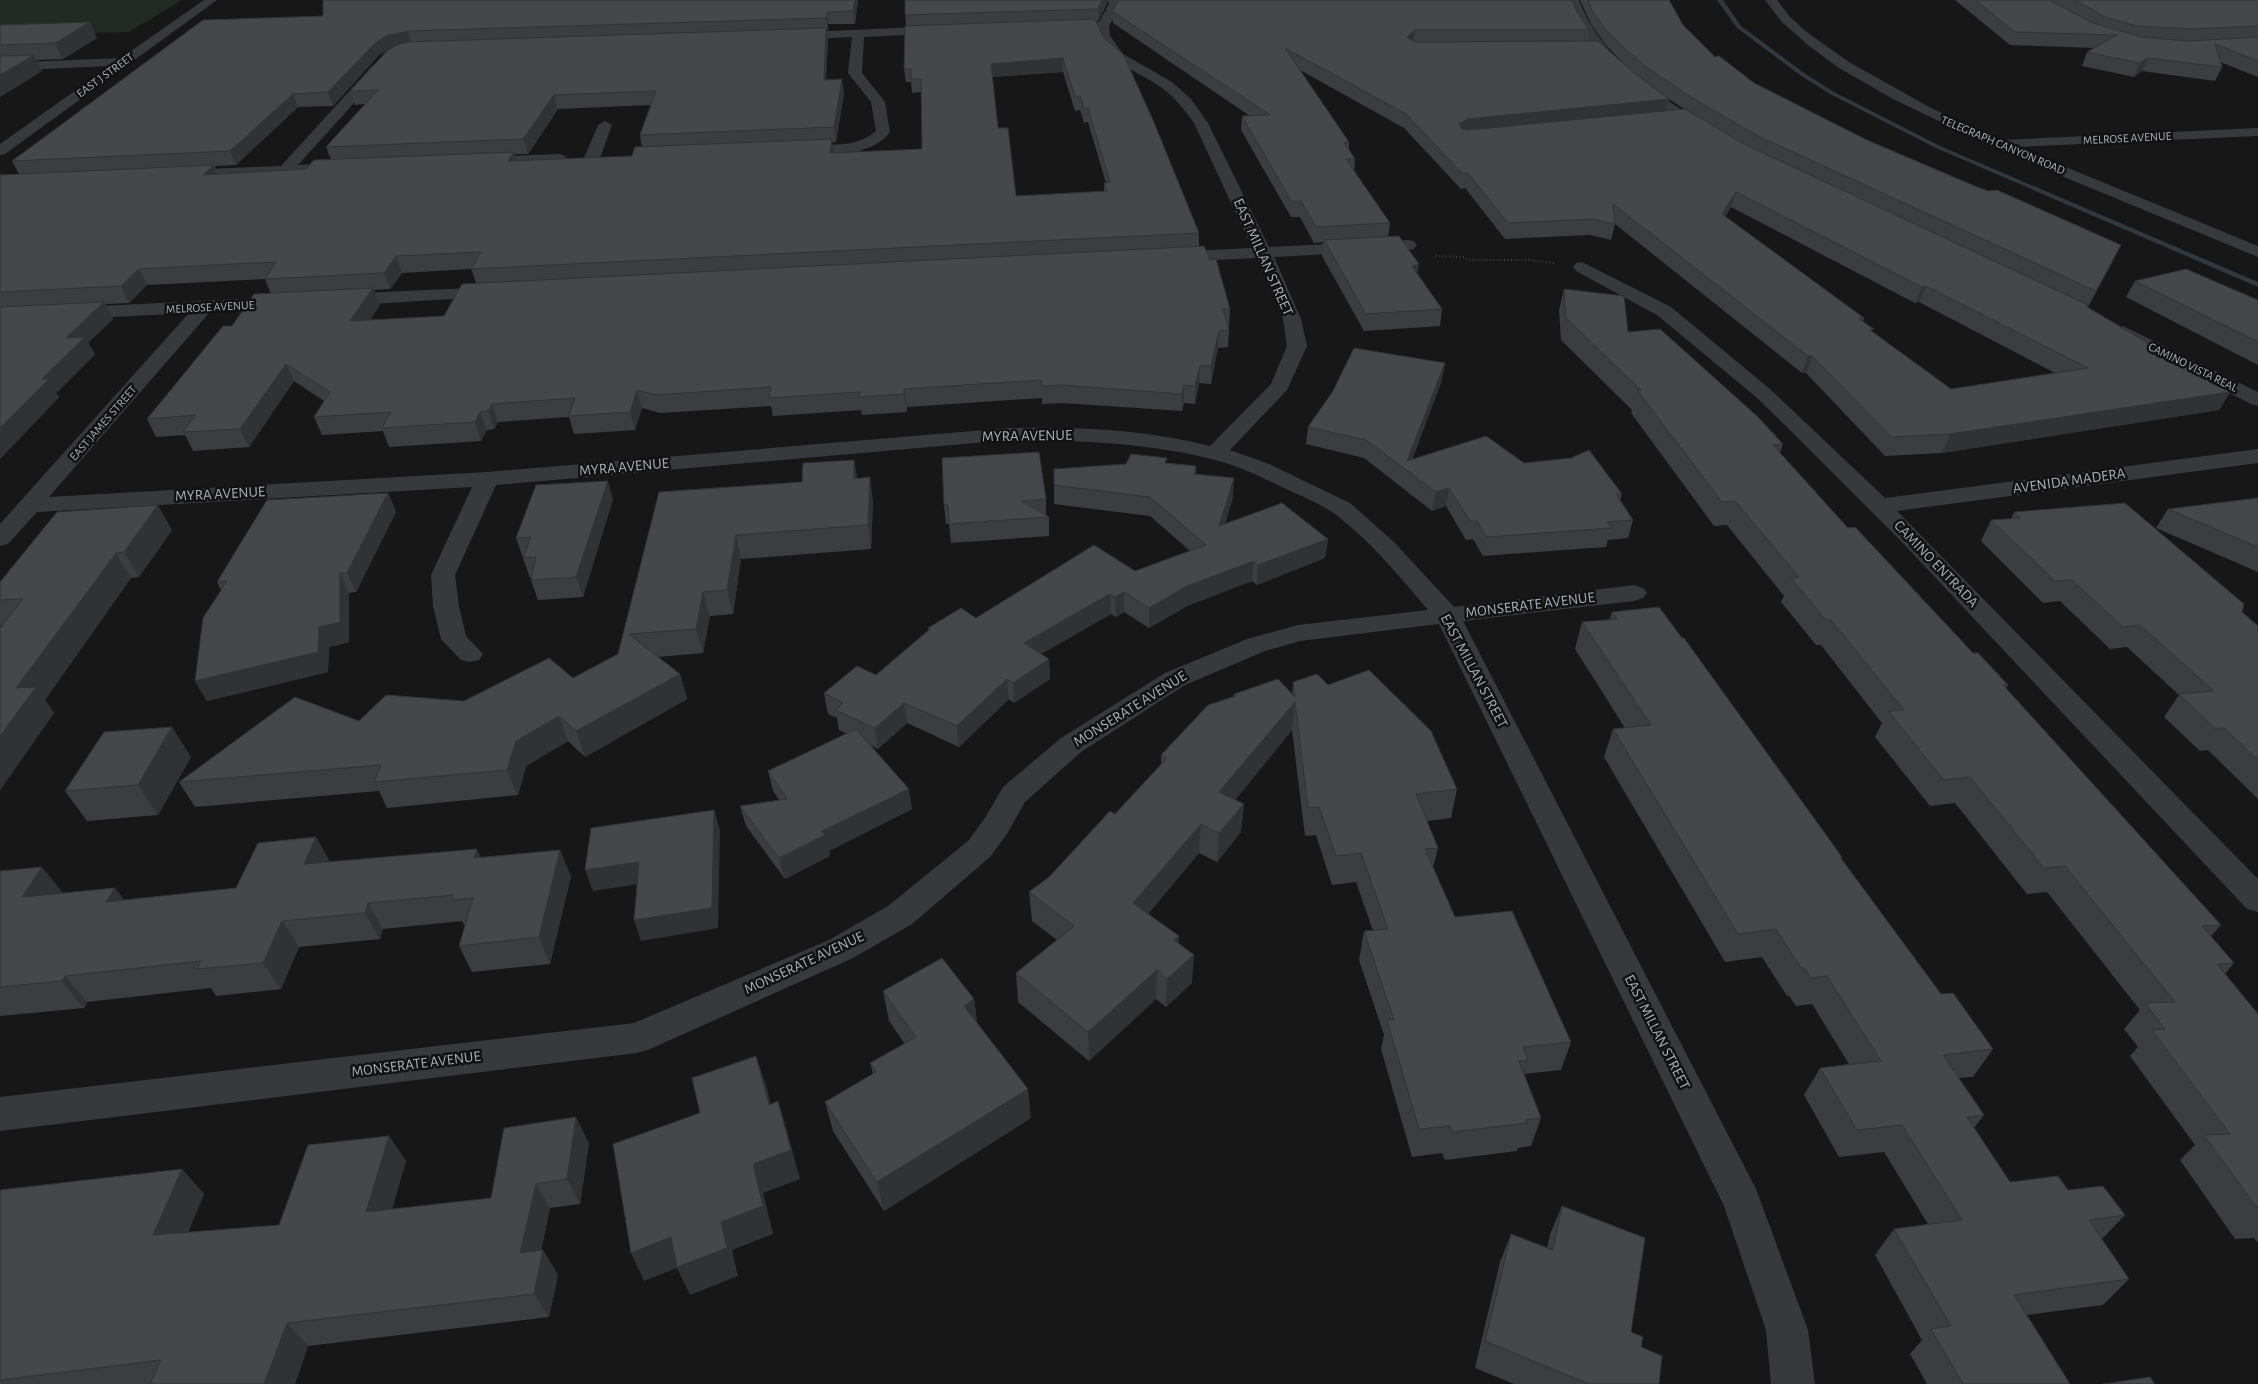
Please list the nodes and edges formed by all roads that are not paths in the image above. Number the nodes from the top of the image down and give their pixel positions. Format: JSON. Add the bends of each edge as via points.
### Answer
{"nodes":[{"id":1,"x":212,"y":0,"type":"edge"},
{"id":2,"x":1113,"y":0,"type":"edge"},
{"id":3,"x":1572,"y":0,"type":"edge"},
{"id":4,"x":1771,"y":0,"type":"edge"},
{"id":5,"x":1044,"y":26,"type":"edge"},
{"id":6,"x":1103,"y":26,"type":"junction"},
{"id":7,"x":958,"y":30,"type":"edge"},
{"id":8,"x":858,"y":33,"type":"junction"},
{"id":9,"x":776,"y":36,"type":"edge"},
{"id":10,"x":1581,"y":48,"type":"edge"},
{"id":11,"x":1600,"y":48,"type":"junction"},
{"id":12,"x":385,"y":60,"type":"edge"},
{"id":13,"x":123,"y":62,"type":"junction"},
{"id":14,"x":0,"y":67,"type":"edge"},
{"id":15,"x":1905,"y":85,"type":"dead end"},
{"id":16,"x":1684,"y":117,"type":"junction"},
{"id":17,"x":1657,"y":120,"type":"edge"},
{"id":18,"x":38,"y":123,"type":"junction"},
{"id":19,"x":605,"y":125,"type":"dead end"},
{"id":20,"x":10,"y":126,"type":"dead end"},
{"id":21,"x":2258,"y":132,"type":"edge"},
{"id":22,"x":1724,"y":141,"type":"edge"},
{"id":23,"x":2023,"y":142,"type":"junction"},
{"id":24,"x":1997,"y":144,"type":"junction"},
{"id":25,"x":0,"y":150,"type":"edge"},
{"id":26,"x":782,"y":150,"type":"edge"},
{"id":27,"x":609,"y":157,"type":"edge"},
{"id":28,"x":592,"y":158,"type":"junction"},
{"id":29,"x":468,"y":163,"type":"edge"},
{"id":30,"x":361,"y":167,"type":"edge"},
{"id":31,"x":286,"y":170,"type":"junction"},
{"id":32,"x":168,"y":176,"type":"edge"},
{"id":33,"x":1408,"y":245,"type":"edge"},
{"id":34,"x":1263,"y":252,"type":"junction"},
{"id":35,"x":2258,"y":252,"type":"edge"},
{"id":36,"x":1153,"y":258,"type":"edge"},
{"id":37,"x":1582,"y":267,"type":"dead end"},
{"id":38,"x":507,"y":291,"type":"edge"},
{"id":39,"x":320,"y":301,"type":"edge"},
{"id":40,"x":301,"y":302,"type":"edge"},
{"id":41,"x":205,"y":307,"type":"junction"},
{"id":42,"x":0,"y":317,"type":"edge"},
{"id":43,"x":2111,"y":327,"type":"edge"},
{"id":44,"x":2258,"y":400,"type":"edge"},
{"id":45,"x":1214,"y":454,"type":"junction"},
{"id":46,"x":2258,"y":456,"type":"edge"},
{"id":47,"x":487,"y":479,"type":"junction"},
{"id":48,"x":31,"y":505,"type":"junction"},
{"id":49,"x":1880,"y":506,"type":"junction"},
{"id":50,"x":0,"y":539,"type":"edge"},
{"id":51,"x":1634,"y":593,"type":"dead end"},
{"id":52,"x":1447,"y":615,"type":"junction"},
{"id":53,"x":470,"y":654,"type":"dead end"},
{"id":54,"x":2258,"y":900,"type":"edge"},
{"id":55,"x":0,"y":1114,"type":"edge"},
{"id":56,"x":1793,"y":1384,"type":"edge"}],
"edges":[{"from":1,"to":13,"type":"street","name":"EAST J STREET"},
{"from":2,"to":6,"type":"street","via":[[1115,4]]},
{"from":3,"to":11,"type":"street","via":[[1583,26]]},
{"from":4,"to":24,"type":"street","name":"TELEGRAPH CANYON ROAD","via":[[1783,18],[1867,80]]},
{"from":5,"to":6,"type":"street"},
{"from":6,"to":34,"type":"street","name":"EAST MILLAN STREET","via":[[1104,36],[1119,57],[1167,85],[1186,102],[1201,123]]},
{"from":7,"to":8,"type":"street"},
{"from":8,"to":9,"type":"street"},
{"from":8,"to":26,"type":"street","via":[[855,73],[878,102],[883,132],[876,140],[858,147]]},
{"from":10,"to":11,"type":"street"},
{"from":11,"to":16,"type":"street","via":[[1645,90]]},
{"from":12,"to":31,"type":"street"},
{"from":13,"to":14,"type":"street"},
{"from":13,"to":18,"type":"street","name":"EAST J STREET"},
{"from":15,"to":23,"type":"street"},
{"from":16,"to":17,"type":"street"},
{"from":16,"to":22,"type":"street"},
{"from":18,"to":20,"type":"street"},
{"from":18,"to":25,"type":"street","name":"EAST J STREET"},
{"from":19,"to":28,"type":"street"},
{"from":21,"to":23,"type":"street","name":"MELROSE AVENUE"},
{"from":23,"to":24,"type":"street","name":"MELROSE AVENUE"},
{"from":24,"to":35,"type":"street","name":"TELEGRAPH CANYON ROAD"},
{"from":27,"to":28,"type":"street"},
{"from":28,"to":29,"type":"street"},
{"from":30,"to":31,"type":"street"},
{"from":31,"to":32,"type":"street"},
{"from":33,"to":34,"type":"street"},
{"from":34,"to":36,"type":"street"},
{"from":34,"to":45,"type":"street","name":"EAST MILLAN STREET","via":[[1289,311],[1297,346],[1280,386]]},
{"from":37,"to":49,"type":"street","name":"CAMINO ENTRADA","via":[[1664,311],[1763,393]]},
{"from":38,"to":39,"type":"street"},
{"from":40,"to":41,"type":"street","name":"MELROSE AVENUE"},
{"from":41,"to":42,"type":"street","name":"MELROSE AVENUE"},
{"from":41,"to":48,"type":"street","name":"EAST JAMES STREET"},
{"from":43,"to":44,"type":"street","name":"CAMINO VISTA REAL"},
{"from":45,"to":47,"type":"street","name":"MYRA AVENUE","via":[[1171,445],[1068,433],[1009,434]]},
{"from":45,"to":52,"type":"street","name":"EAST MILLAN STREET","via":[[1256,466],[1345,511],[1386,545]]},
{"from":46,"to":49,"type":"street","name":"AVENIDA MADERA"},
{"from":47,"to":48,"type":"street","name":"MYRA AVENUE"},
{"from":47,"to":53,"type":"street","via":[[443,575],[454,639]]},
{"from":48,"to":50,"type":"street","name":"EAST JAMES STREET"},
{"from":49,"to":54,"type":"street","name":"CAMINO ENTRADA"},
{"from":51,"to":52,"type":"street","name":"MONSERATE AVENUE"},
{"from":52,"to":55,"type":"street","name":"MONSERATE AVENUE","via":[[1298,633],[1256,645],[1175,679],[1071,744],[1014,795],[979,849],[900,915],[841,949],[637,1038]]},
{"from":52,"to":56,"type":"street","name":"EAST MILLAN STREET","via":[[1742,1202],[1787,1330]]}]}
